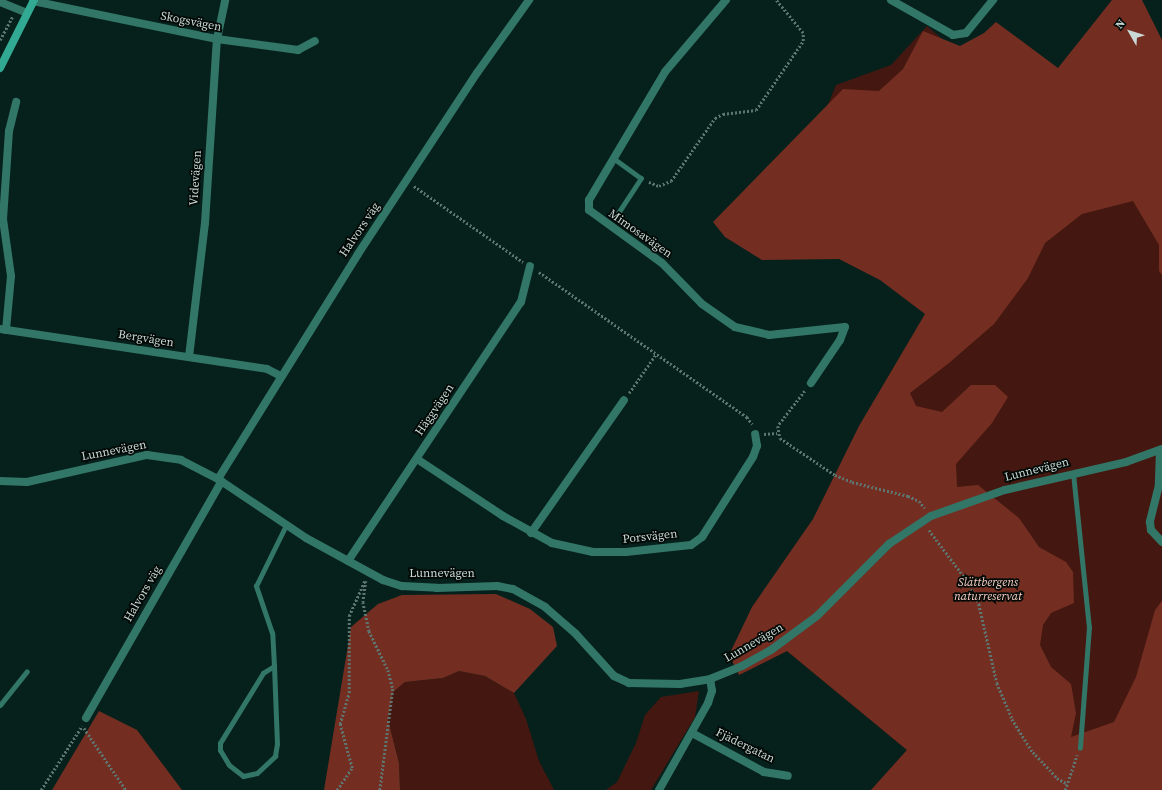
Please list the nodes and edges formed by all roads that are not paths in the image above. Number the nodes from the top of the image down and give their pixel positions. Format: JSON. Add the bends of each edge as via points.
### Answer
{"nodes":[{"id":1,"x":63,"y":0,"type":"edge"},
{"id":2,"x":225,"y":0,"type":"edge"},
{"id":3,"x":529,"y":0,"type":"edge"},
{"id":4,"x":726,"y":0,"type":"edge"},
{"id":5,"x":891,"y":0,"type":"edge"},
{"id":6,"x":994,"y":0,"type":"edge"},
{"id":7,"x":34,"y":1,"type":"edge"},
{"id":8,"x":0,"y":2,"type":"edge"},
{"id":9,"x":61,"y":9,"type":"junction"},
{"id":10,"x":27,"y":13,"type":"junction"},
{"id":11,"x":217,"y":39,"type":"junction"},
{"id":12,"x":315,"y":41,"type":"dead end"},
{"id":13,"x":0,"y":68,"type":"edge"},
{"id":14,"x":16,"y":102,"type":"dead end"},
{"id":15,"x":613,"y":158,"type":"junction"},
{"id":16,"x":618,"y":213,"type":"dead end"},
{"id":17,"x":530,"y":266,"type":"road end"},
{"id":18,"x":3,"y":329,"type":"edge"},
{"id":19,"x":189,"y":357,"type":"junction"},
{"id":20,"x":281,"y":376,"type":"junction"},
{"id":21,"x":811,"y":382,"type":"road end"},
{"id":22,"x":624,"y":400,"type":"road end"},
{"id":23,"x":755,"y":434,"type":"road end"},
{"id":24,"x":1161,"y":450,"type":"edge"},
{"id":25,"x":417,"y":459,"type":"junction"},
{"id":26,"x":1073,"y":473,"type":"junction"},
{"id":27,"x":220,"y":480,"type":"junction"},
{"id":28,"x":0,"y":481,"type":"edge"},
{"id":29,"x":286,"y":525,"type":"junction"},
{"id":30,"x":531,"y":533,"type":"junction"},
{"id":31,"x":1162,"y":542,"type":"edge"},
{"id":32,"x":348,"y":561,"type":"junction"},
{"id":33,"x":274,"y":666,"type":"junction"},
{"id":34,"x":27,"y":671,"type":"dead end"},
{"id":35,"x":710,"y":680,"type":"junction"},
{"id":36,"x":0,"y":705,"type":"edge"},
{"id":37,"x":86,"y":718,"type":"road end"},
{"id":38,"x":692,"y":733,"type":"junction"},
{"id":39,"x":1080,"y":748,"type":"road end"},
{"id":40,"x":788,"y":776,"type":"dead end"},
{"id":41,"x":659,"y":790,"type":"edge"}],
"edges":[{"from":1,"to":9,"type":"lane"},
{"from":2,"to":11,"type":"street","name":"Videvägen"},
{"from":3,"to":20,"type":"street","name":"Halvors väg","via":[[477,72]]},
{"from":4,"to":15,"type":"street","name":"Mimosavägen","via":[[665,72]]},
{"from":5,"to":6,"type":"street","via":[[953,35],[966,33]]},
{"from":7,"to":9,"type":"street","name":"Skogsvägen"},
{"from":7,"to":10,"type":"street"},
{"from":8,"to":10,"type":"street"},
{"from":9,"to":11,"type":"street","name":"Skogsvägen"},
{"from":10,"to":13,"type":"street"},
{"from":11,"to":12,"type":"street","name":"Skogsvägen","via":[[298,50]]},
{"from":11,"to":19,"type":"street","name":"Videvägen","via":[[205,223]]},
{"from":14,"to":18,"type":"street","name":"Bergvägen","via":[[9,131],[2,219],[11,276]]},
{"from":15,"to":16,"type":"lane","via":[[641,178]]},
{"from":15,"to":21,"type":"street","name":"Mimosavägen","via":[[590,200],[589,210],[671,270],[716,316],[740,329],[769,335],[845,328],[840,340]]},
{"from":17,"to":25,"type":"street","name":"Häggvägen","via":[[521,302]]},
{"from":18,"to":19,"type":"street","name":"Bergvägen"},
{"from":19,"to":20,"type":"street","name":"Bergvägen","via":[[267,370]]},
{"from":20,"to":27,"type":"street","name":"Halvors väg"},
{"from":22,"to":30,"type":"street"},
{"from":23,"to":30,"type":"street","name":"Porsvägen","via":[[757,446],[753,457],[702,537],[691,545],[626,552],[593,552],[552,543]]},
{"from":24,"to":26,"type":"street","name":"Lunnevägen"},
{"from":24,"to":31,"type":"street","name":"Lunnevägen","via":[[1159,486],[1150,522],[1152,530]]},
{"from":25,"to":30,"type":"street","name":"Porsvägen"},
{"from":25,"to":32,"type":"street","name":"Häggvägen"},
{"from":26,"to":35,"type":"street","name":"Lunnevägen","via":[[1005,490],[922,521],[889,544],[817,616],[771,650]]},
{"from":26,"to":39,"type":"lane","via":[[1089,627]]},
{"from":27,"to":28,"type":"street","name":"Lunnevägen","via":[[181,460],[147,455],[27,482]]},
{"from":27,"to":29,"type":"street","name":"Lunnevägen"},
{"from":27,"to":37,"type":"street","name":"Halvors väg"},
{"from":29,"to":32,"type":"street","name":"Lunnevägen"},
{"from":29,"to":33,"type":"lane","via":[[256,586],[270,620]]},
{"from":32,"to":35,"type":"street","name":"Lunnevägen","via":[[383,580],[402,586],[497,586],[513,589],[545,607],[575,633],[614,676],[629,683],[680,684]]},
{"from":33,"to":33,"type":"lane","via":[[263,673],[220,743],[220,750],[230,765],[243,776],[258,773],[275,756]]},
{"from":34,"to":36,"type":"lane"},
{"from":35,"to":38,"type":"street","via":[[712,691]]},
{"from":38,"to":40,"type":"street","name":"Fjädergatan","via":[[764,772]]},
{"from":38,"to":41,"type":"street"}]}
